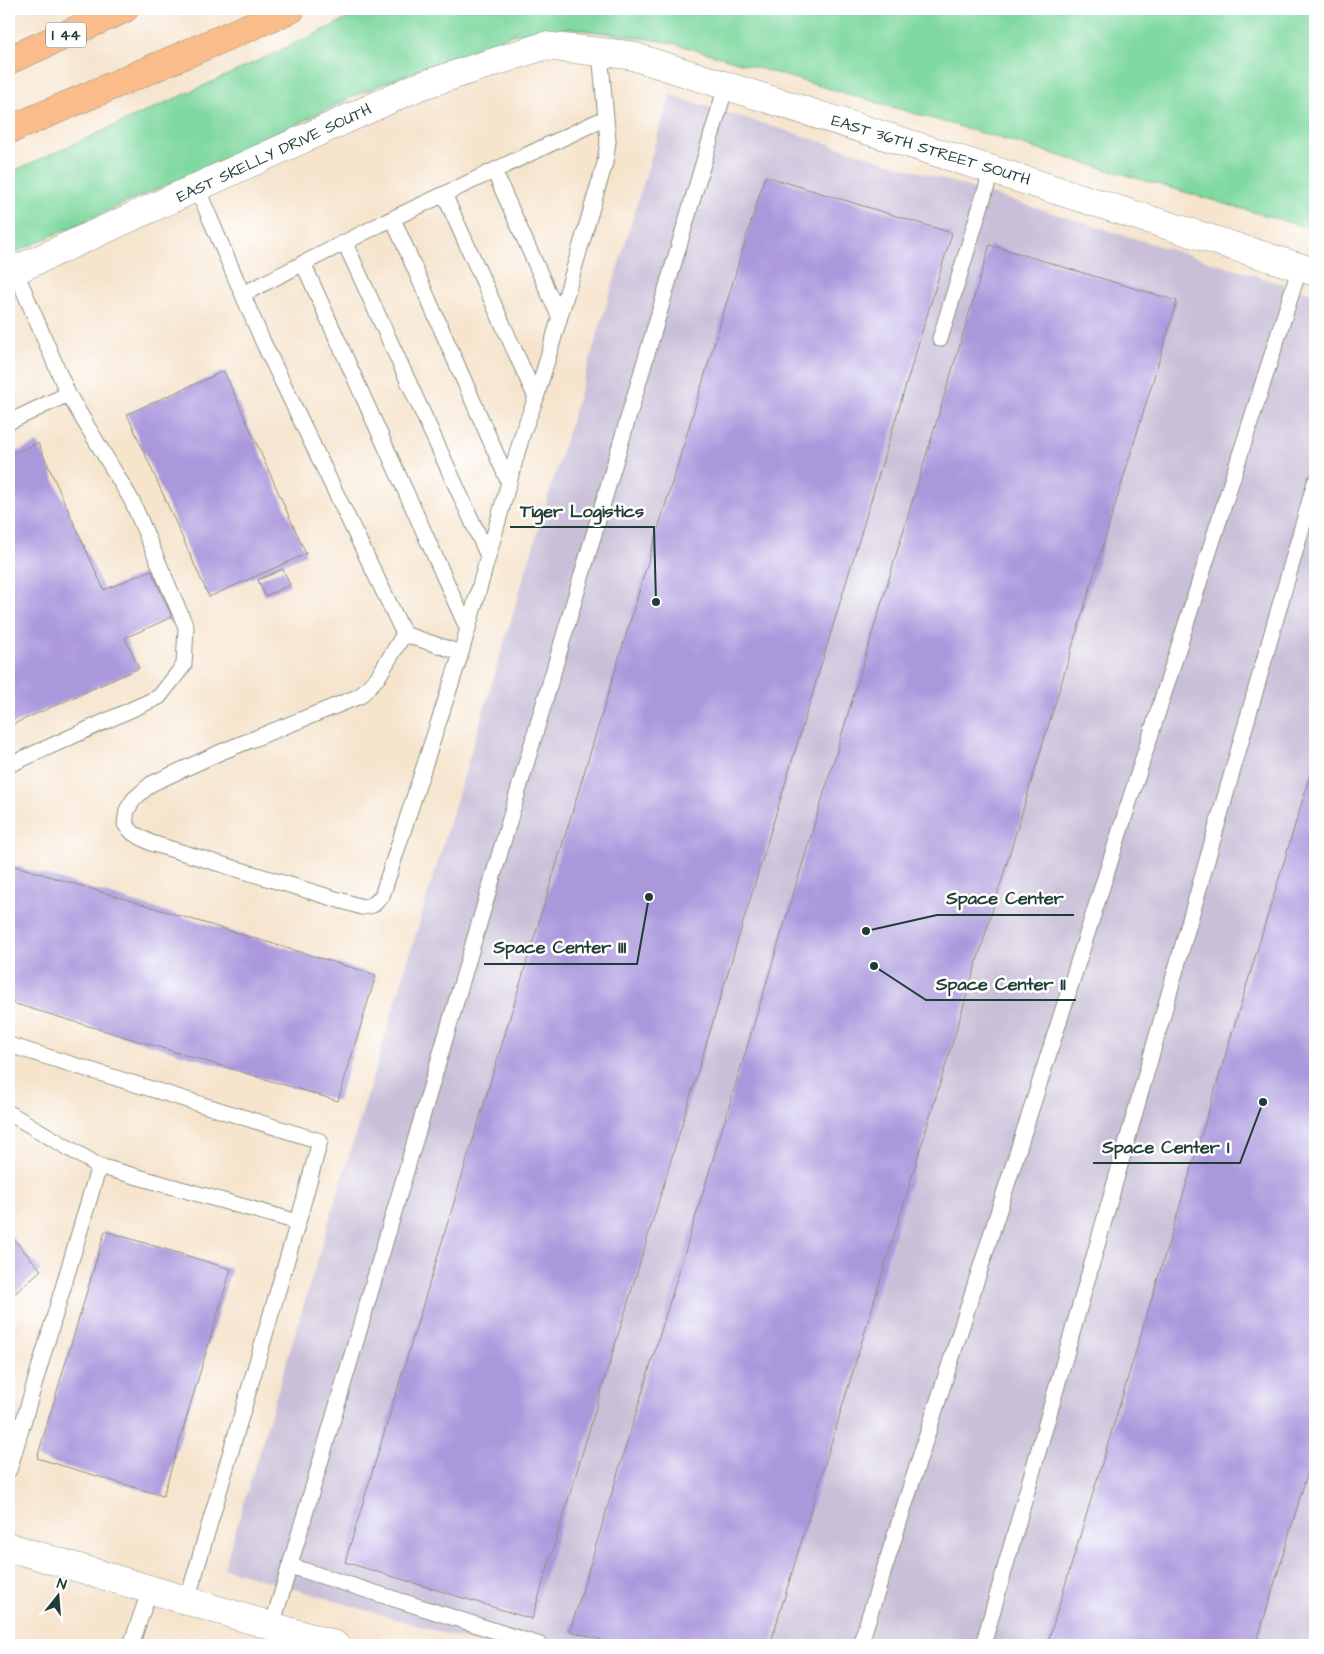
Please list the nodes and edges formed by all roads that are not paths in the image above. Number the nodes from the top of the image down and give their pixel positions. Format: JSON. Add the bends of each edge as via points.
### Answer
{"nodes":[{"id":1,"x":124,"y":9,"type":"edge"},
{"id":2,"x":291,"y":9,"type":"edge"},
{"id":3,"x":544,"y":46,"type":"joint"},
{"id":4,"x":600,"y":52,"type":"junction"},
{"id":5,"x":9,"y":60,"type":"edge"},
{"id":6,"x":726,"y":86,"type":"junction"},
{"id":7,"x":605,"y":118,"type":"junction"},
{"id":8,"x":9,"y":130,"type":"edge"},
{"id":9,"x":992,"y":169,"type":"junction"},
{"id":10,"x":494,"y":171,"type":"junction"},
{"id":11,"x":196,"y":188,"type":"junction"},
{"id":12,"x":444,"y":194,"type":"junction"},
{"id":13,"x":393,"y":219,"type":"junction"},
{"id":14,"x":345,"y":243,"type":"junction"},
{"id":15,"x":303,"y":263,"type":"junction"},
{"id":16,"x":1308,"y":270,"type":"edge"},
{"id":17,"x":12,"y":272,"type":"edge"},
{"id":18,"x":243,"y":294,"type":"junction"},
{"id":19,"x":559,"y":316,"type":"junction"},
{"id":20,"x":940,"y":339,"type":"dead end"},
{"id":21,"x":68,"y":394,"type":"junction"},
{"id":22,"x":536,"y":398,"type":"junction"},
{"id":23,"x":9,"y":422,"type":"edge"},
{"id":24,"x":1315,"y":482,"type":"edge"},
{"id":25,"x":509,"y":483,"type":"junction"},
{"id":26,"x":488,"y":556,"type":"junction"},
{"id":27,"x":468,"y":630,"type":"junction"},
{"id":28,"x":404,"y":634,"type":"junction"},
{"id":29,"x":461,"y":653,"type":"junction"},
{"id":30,"x":9,"y":765,"type":"edge"},
{"id":31,"x":9,"y":1044,"type":"edge"},
{"id":32,"x":9,"y":1113,"type":"edge"},
{"id":33,"x":99,"y":1166,"type":"junction"},
{"id":34,"x":298,"y":1222,"type":"junction"},
{"id":35,"x":9,"y":1470,"type":"edge"},
{"id":36,"x":9,"y":1547,"type":"edge"},
{"id":37,"x":290,"y":1566,"type":"junction"},
{"id":38,"x":150,"y":1589,"type":"junction"},
{"id":39,"x":187,"y":1600,"type":"junction"},
{"id":40,"x":272,"y":1626,"type":"junction"},
{"id":41,"x":131,"y":1645,"type":"edge"},
{"id":42,"x":335,"y":1645,"type":"edge"},
{"id":43,"x":540,"y":1645,"type":"edge"},
{"id":44,"x":860,"y":1645,"type":"edge"},
{"id":45,"x":982,"y":1645,"type":"edge"}],
"edges":[{"from":1,"to":5,"type":"highway","number":"I 44"},
{"from":2,"to":8,"type":"highway"},
{"from":3,"to":4,"type":"street","name":"EAST 36TH STREET SOUTH"},
{"from":3,"to":11,"type":"street","name":"EAST SKELLY DRIVE SOUTH","via":[[417,87]]},
{"from":4,"to":6,"type":"street","name":"EAST 36TH STREET SOUTH","via":[[629,55]]},
{"from":4,"to":7,"type":"lane"},
{"from":6,"to":9,"type":"street","name":"EAST 36TH STREET SOUTH"},
{"from":6,"to":37,"type":"lane"},
{"from":7,"to":10,"type":"lane"},
{"from":7,"to":19,"type":"lane","via":[[608,141],[605,163]]},
{"from":9,"to":16,"type":"street","name":"EAST 36TH STREET SOUTH"},
{"from":9,"to":20,"type":"lane"},
{"from":10,"to":12,"type":"lane"},
{"from":10,"to":19,"type":"lane"},
{"from":11,"to":17,"type":"street","name":"EAST SKELLY DRIVE SOUTH"},
{"from":11,"to":18,"type":"lane"},
{"from":12,"to":13,"type":"lane"},
{"from":12,"to":22,"type":"lane"},
{"from":13,"to":14,"type":"lane"},
{"from":13,"to":25,"type":"lane"},
{"from":14,"to":15,"type":"lane"},
{"from":14,"to":26,"type":"lane"},
{"from":15,"to":18,"type":"lane"},
{"from":15,"to":27,"type":"lane"},
{"from":16,"to":44,"type":"lane"},
{"from":17,"to":21,"type":"lane"},
{"from":18,"to":28,"type":"lane"},
{"from":19,"to":22,"type":"lane"},
{"from":21,"to":23,"type":"lane"},
{"from":21,"to":30,"type":"lane","via":[[132,501],[175,600],[186,627],[184,664],[159,698]]},
{"from":22,"to":25,"type":"lane"},
{"from":24,"to":45,"type":"lane"},
{"from":25,"to":26,"type":"lane"},
{"from":26,"to":27,"type":"lane"},
{"from":27,"to":29,"type":"lane"},
{"from":28,"to":29,"type":"lane"},
{"from":28,"to":29,"type":"lane","via":[[378,677],[360,696],[151,784],[134,799],[127,810],[125,824],[151,843],[362,907],[374,905],[382,896]]},
{"from":31,"to":34,"type":"lane","via":[[320,1141]]},
{"from":32,"to":33,"type":"lane"},
{"from":33,"to":34,"type":"lane"},
{"from":33,"to":35,"type":"lane"},
{"from":34,"to":39,"type":"lane"},
{"from":36,"to":38,"type":"street"},
{"from":37,"to":40,"type":"lane"},
{"from":37,"to":43,"type":"lane"},
{"from":38,"to":39,"type":"street"},
{"from":38,"to":41,"type":"lane"},
{"from":39,"to":40,"type":"street"},
{"from":40,"to":42,"type":"street"}]}
